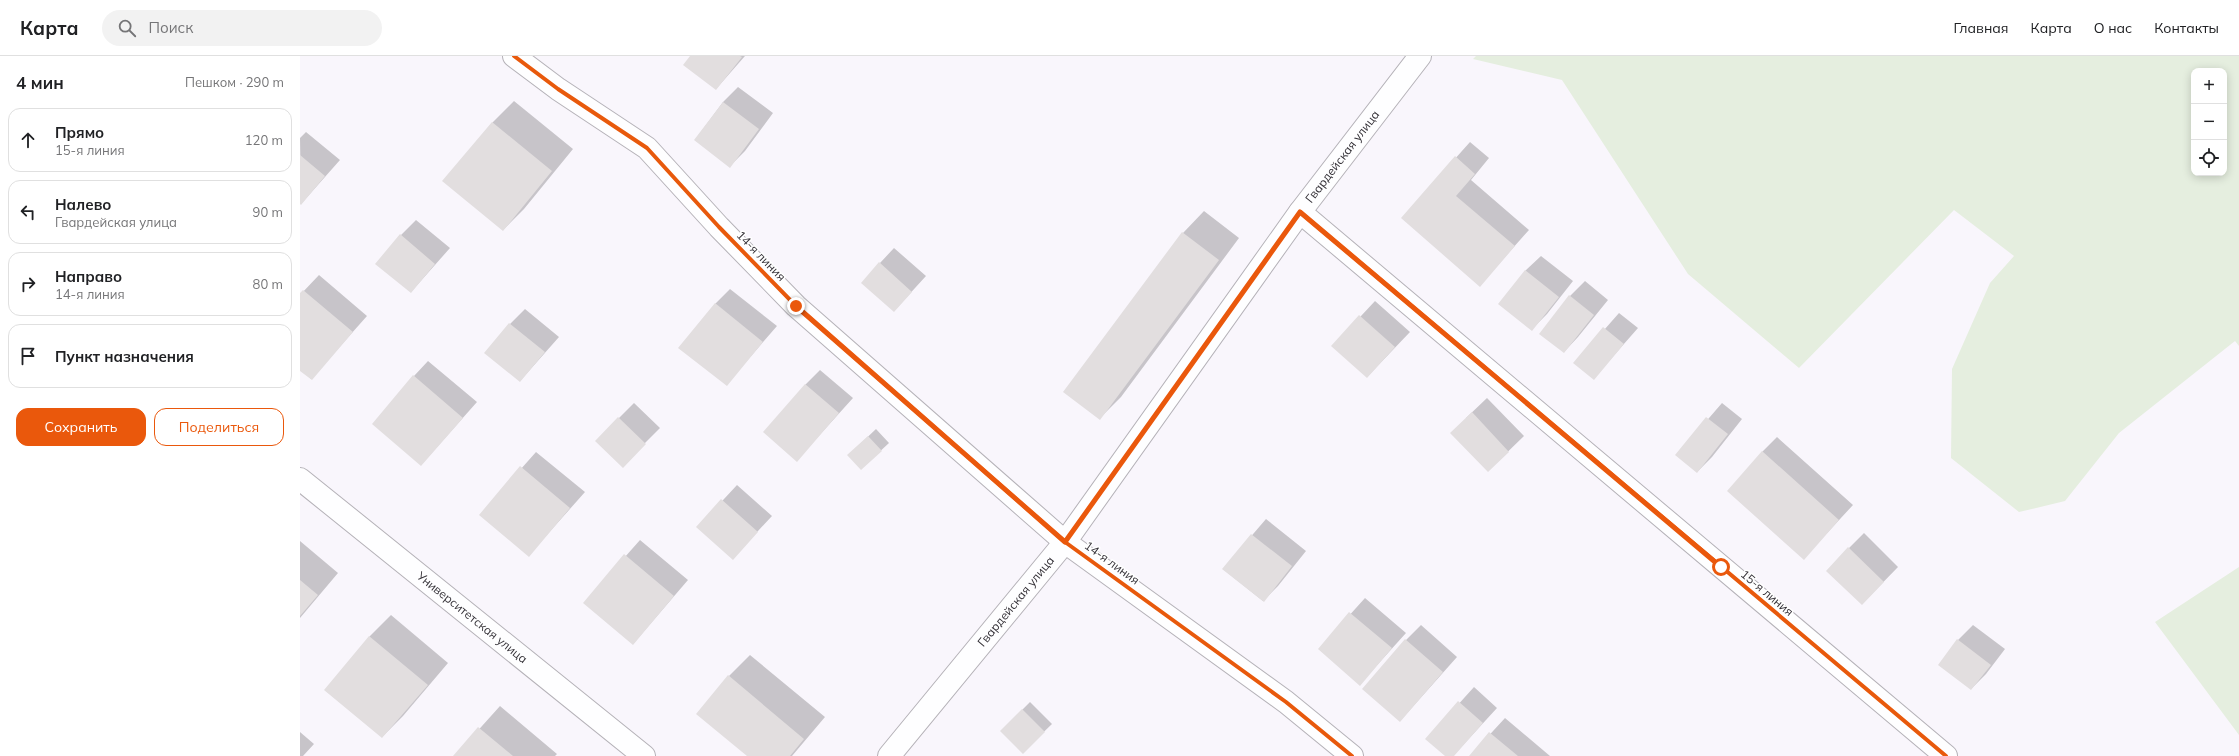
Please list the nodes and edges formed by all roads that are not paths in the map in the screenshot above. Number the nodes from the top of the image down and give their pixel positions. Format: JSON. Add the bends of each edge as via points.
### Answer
{"nodes":[{"id":1,"x":514,"y":56,"type":"edge"},
{"id":2,"x":1420,"y":56,"type":"edge"},
{"id":3,"x":1300,"y":212,"type":"junction"},
{"id":4,"x":300,"y":478,"type":"edge"},
{"id":5,"x":1065,"y":542,"type":"junction"},
{"id":6,"x":644,"y":756,"type":"edge"},
{"id":7,"x":889,"y":756,"type":"edge"},
{"id":8,"x":1352,"y":756,"type":"edge"},
{"id":9,"x":1946,"y":756,"type":"edge"}],
"edges":[{"from":1,"to":5,"type":"street","name":"14-я линия","via":[[558,89],[647,148],[796,306]]},
{"from":2,"to":3,"type":"street","name":"Гвардейская улица"},
{"from":3,"to":5,"type":"street","name":"Гвардейская улица"},
{"from":3,"to":9,"type":"street","name":"15-я линия"},
{"from":4,"to":6,"type":"street","name":"Университетская улица"},
{"from":5,"to":7,"type":"street","name":"Гвардейская улица"},
{"from":5,"to":8,"type":"street","name":"14-я линия","via":[[1286,702]]}]}
